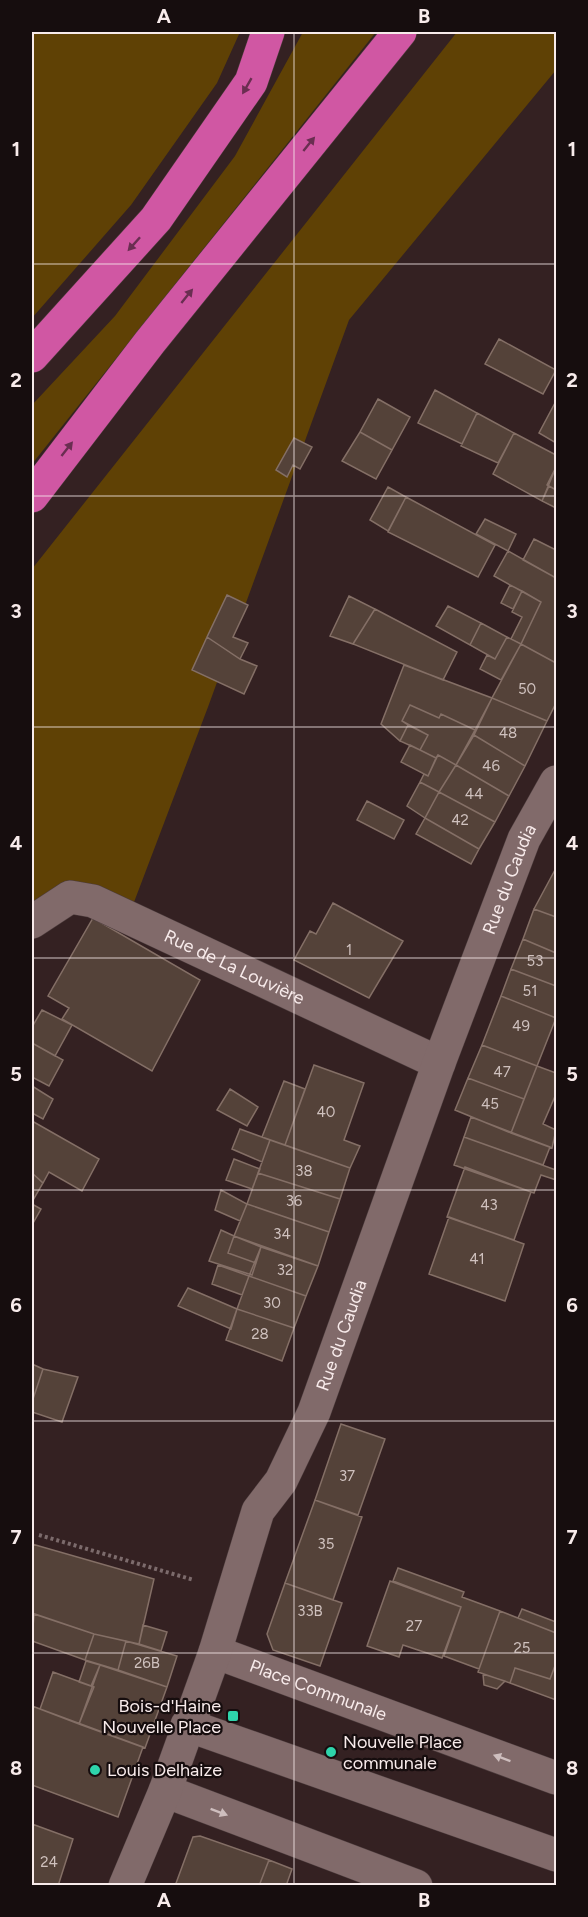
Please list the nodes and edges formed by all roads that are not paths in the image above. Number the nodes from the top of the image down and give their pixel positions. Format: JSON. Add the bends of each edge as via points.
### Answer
{"nodes":[{"id":1,"x":268,"y":32,"type":"edge"},
{"id":2,"x":400,"y":32,"type":"edge"},
{"id":3,"x":32,"y":356,"type":"edge"},
{"id":4,"x":32,"y":496,"type":"edge"},
{"id":5,"x":556,"y":782,"type":"edge"},
{"id":6,"x":32,"y":922,"type":"edge"},
{"id":7,"x":440,"y":1063,"type":"junction"},
{"id":8,"x":215,"y":1652,"type":"junction"},
{"id":9,"x":187,"y":1725,"type":"junction"},
{"id":10,"x":556,"y":1778,"type":"edge"},
{"id":11,"x":165,"y":1791,"type":"junction"},
{"id":12,"x":556,"y":1855,"type":"edge"},
{"id":13,"x":125,"y":1886,"type":"edge"},
{"id":14,"x":416,"y":1886,"type":"edge"}],
"edges":[{"from":1,"to":3,"type":"highway","one_way":true,"via":[[251,82],[156,219]]},
{"from":4,"to":2,"type":"highway","one_way":true,"via":[[150,342]]},
{"from":5,"to":7,"type":"street","name":"Rue du Caudia","via":[[525,839]]},
{"from":6,"to":7,"type":"street","name":"Rue de La Louvière","via":[[70,897],[93,901]]},
{"from":7,"to":8,"type":"street","name":"Rue du Caudia","via":[[314,1412],[281,1481],[258,1511]]},
{"from":8,"to":9,"type":"street","name":"Rue du Caudia"},
{"from":10,"to":8,"type":"street","name":"Place Communale","one_way":true},
{"from":9,"to":11,"type":"street","name":"Rue du Caudia"},
{"from":9,"to":12,"type":"street"},
{"from":11,"to":13,"type":"street","name":"Rue du Caudia"},
{"from":11,"to":14,"type":"street","one_way":true}]}
